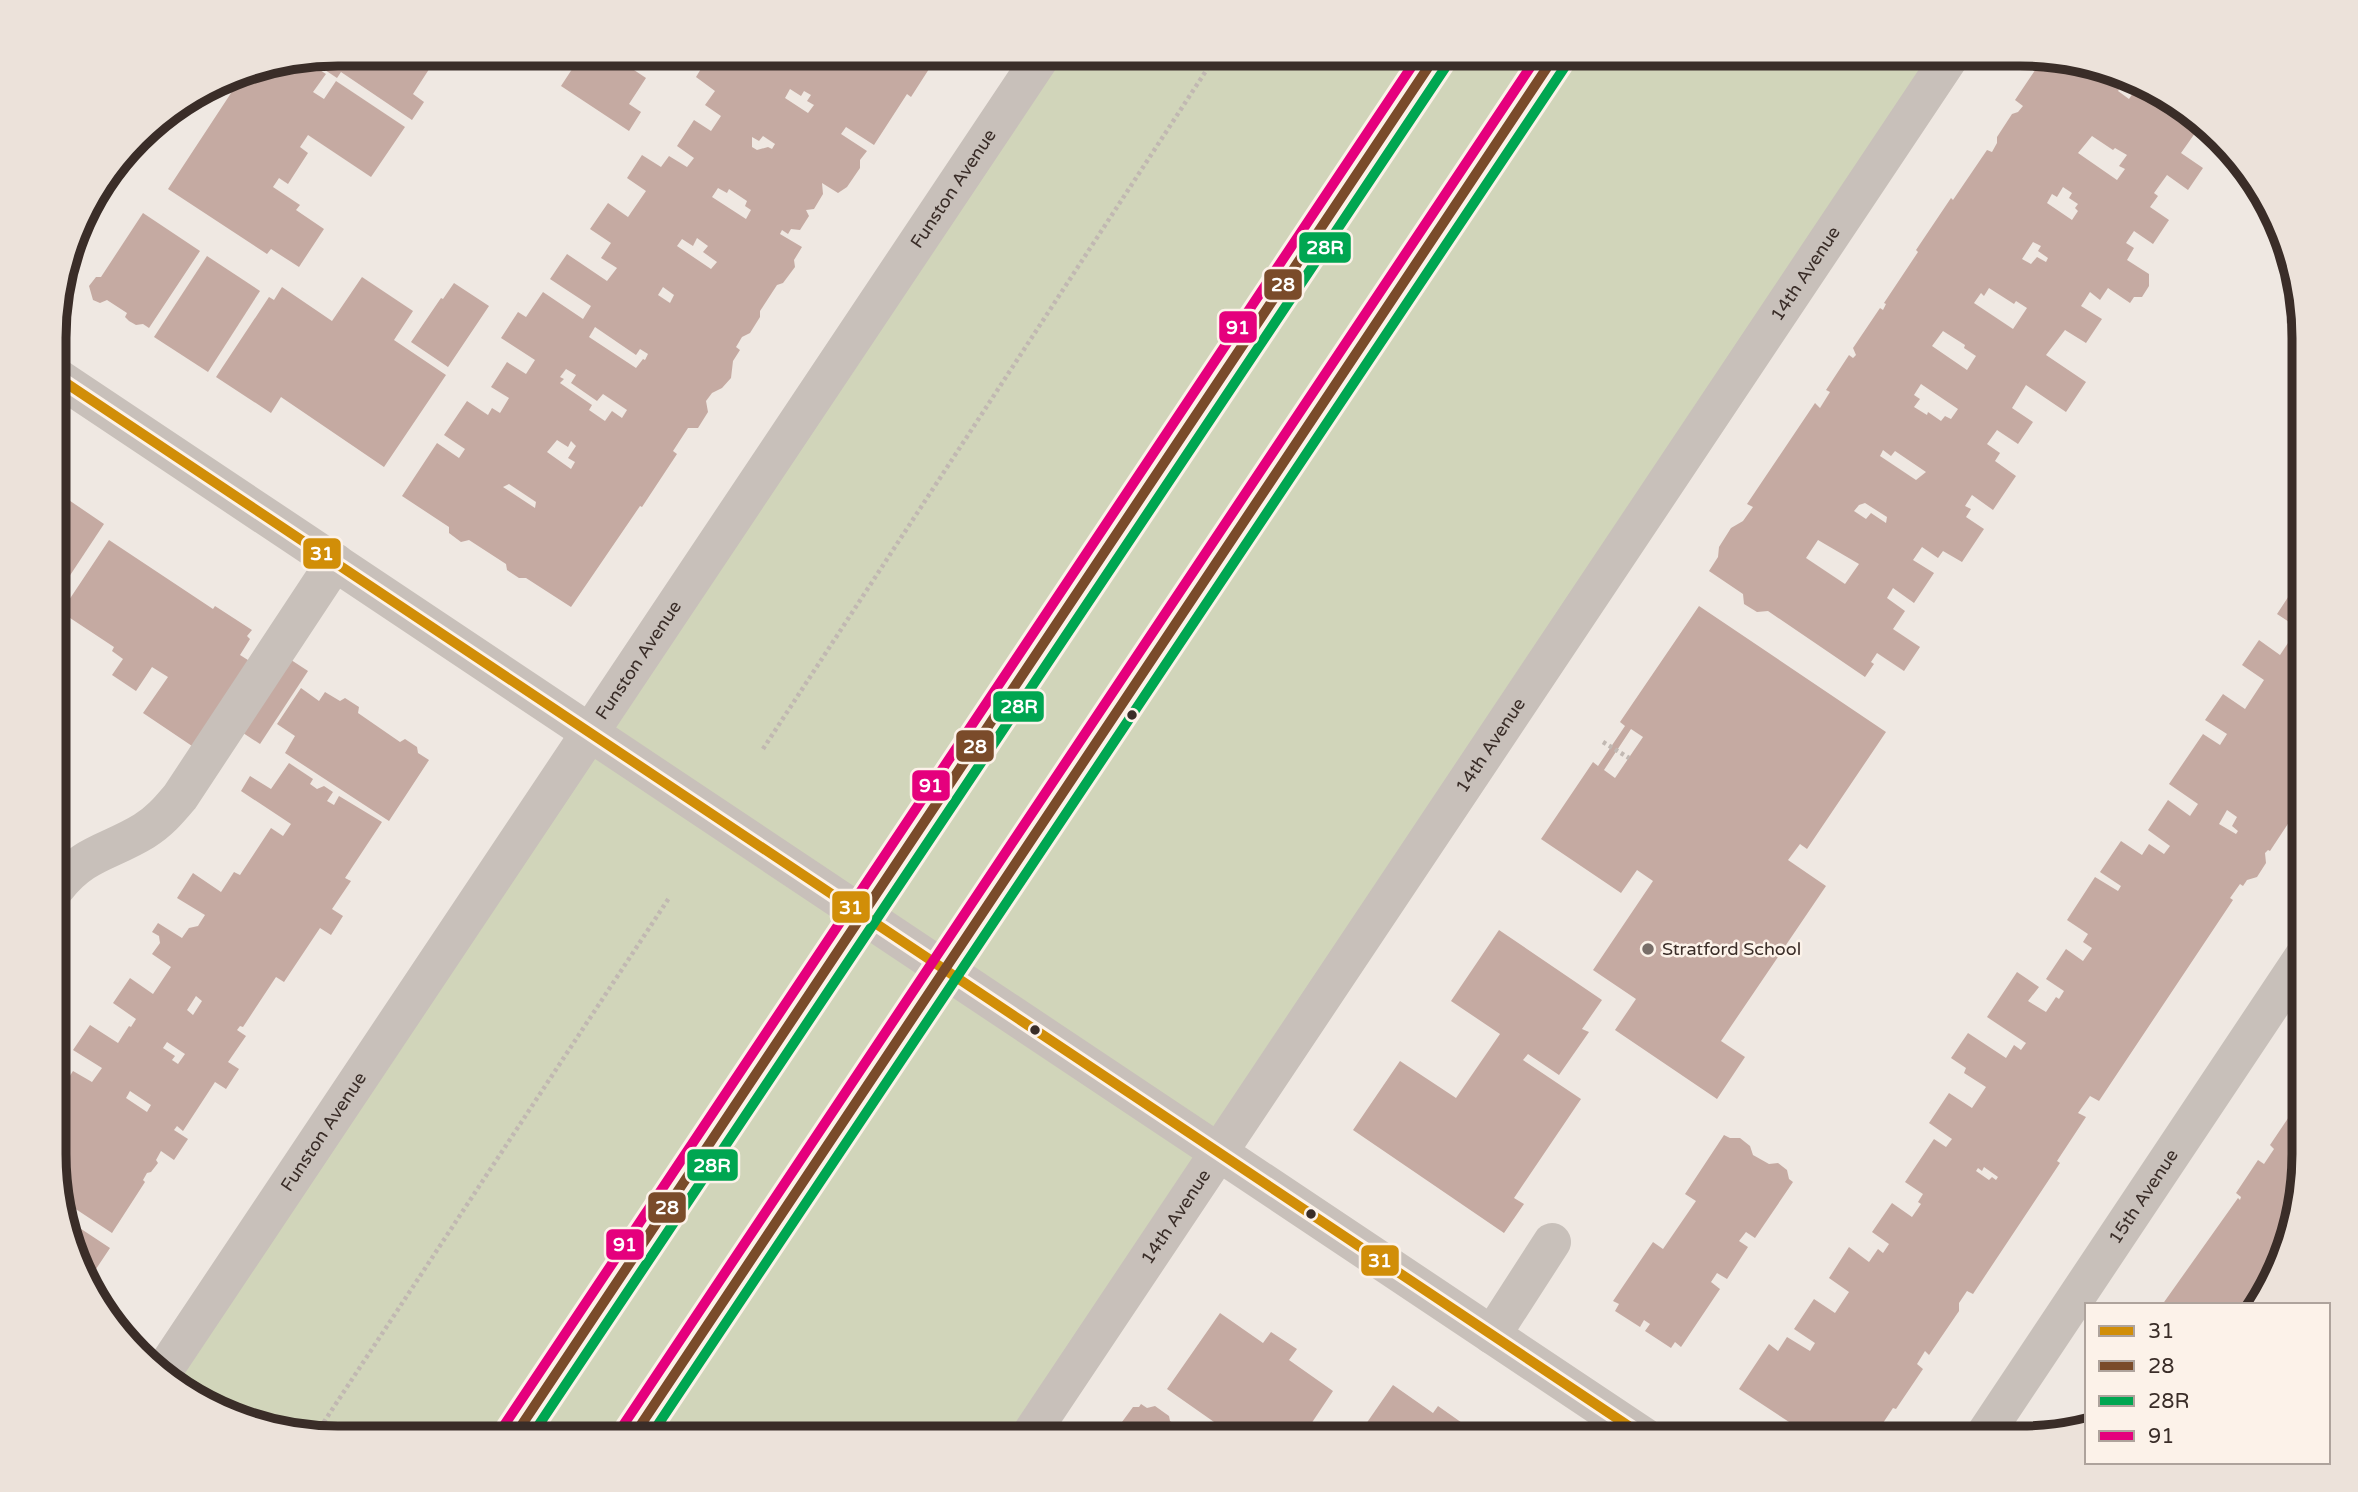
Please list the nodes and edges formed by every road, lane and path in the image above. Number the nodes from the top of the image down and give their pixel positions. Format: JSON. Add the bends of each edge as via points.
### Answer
{"nodes":[{"id":1,"x":1035,"y":66,"type":"edge"},
{"id":2,"x":1209,"y":66,"type":"edge"},
{"id":3,"x":1429,"y":66,"type":"edge"},
{"id":4,"x":1548,"y":66,"type":"edge"},
{"id":5,"x":1944,"y":66,"type":"edge"},
{"id":6,"x":66,"y":383,"type":"edge"},
{"id":7,"x":335,"y":562,"type":"junction"},
{"id":8,"x":590,"y":733,"type":"junction"},
{"id":9,"x":1604,"y":743,"type":"dead end"},
{"id":10,"x":763,"y":749,"type":"dead end"},
{"id":11,"x":1629,"y":758,"type":"dead end"},
{"id":12,"x":66,"y":874,"type":"edge"},
{"id":13,"x":669,"y":898,"type":"dead end"},
{"id":14,"x":862,"y":915,"type":"junction"},
{"id":15,"x":946,"y":970,"type":"junction"},
{"id":16,"x":2292,"y":974,"type":"edge"},
{"id":17,"x":1219,"y":1152,"type":"junction"},
{"id":18,"x":1552,"y":1242,"type":"dead end"},
{"id":19,"x":1492,"y":1335,"type":"junction"},
{"id":20,"x":168,"y":1365,"type":"edge"},
{"id":21,"x":322,"y":1425,"type":"edge"},
{"id":22,"x":521,"y":1426,"type":"edge"},
{"id":23,"x":640,"y":1426,"type":"edge"},
{"id":24,"x":1035,"y":1426,"type":"edge"},
{"id":25,"x":1628,"y":1426,"type":"edge"},
{"id":26,"x":1990,"y":1426,"type":"edge"}],
"edges":[{"from":1,"to":8,"type":"street","name":"Funston Avenue"},
{"from":2,"to":10,"type":"path"},
{"from":3,"to":14,"type":"highway"},
{"from":4,"to":15,"type":"highway"},
{"from":5,"to":17,"type":"street","name":"14th Avenue"},
{"from":6,"to":7,"type":"street"},
{"from":7,"to":8,"type":"street"},
{"from":7,"to":12,"type":"street","via":[[180,797],[144,832],[96,853]]},
{"from":8,"to":14,"type":"street"},
{"from":8,"to":20,"type":"street","name":"Funston Avenue"},
{"from":9,"to":11,"type":"path"},
{"from":13,"to":21,"type":"path"},
{"from":14,"to":15,"type":"street"},
{"from":14,"to":22,"type":"highway"},
{"from":15,"to":17,"type":"street"},
{"from":15,"to":23,"type":"highway"},
{"from":16,"to":26,"type":"street","name":"15th Avenue"},
{"from":17,"to":19,"type":"street"},
{"from":17,"to":24,"type":"street","name":"14th Avenue"},
{"from":18,"to":19,"type":"street"},
{"from":19,"to":25,"type":"street"}]}
